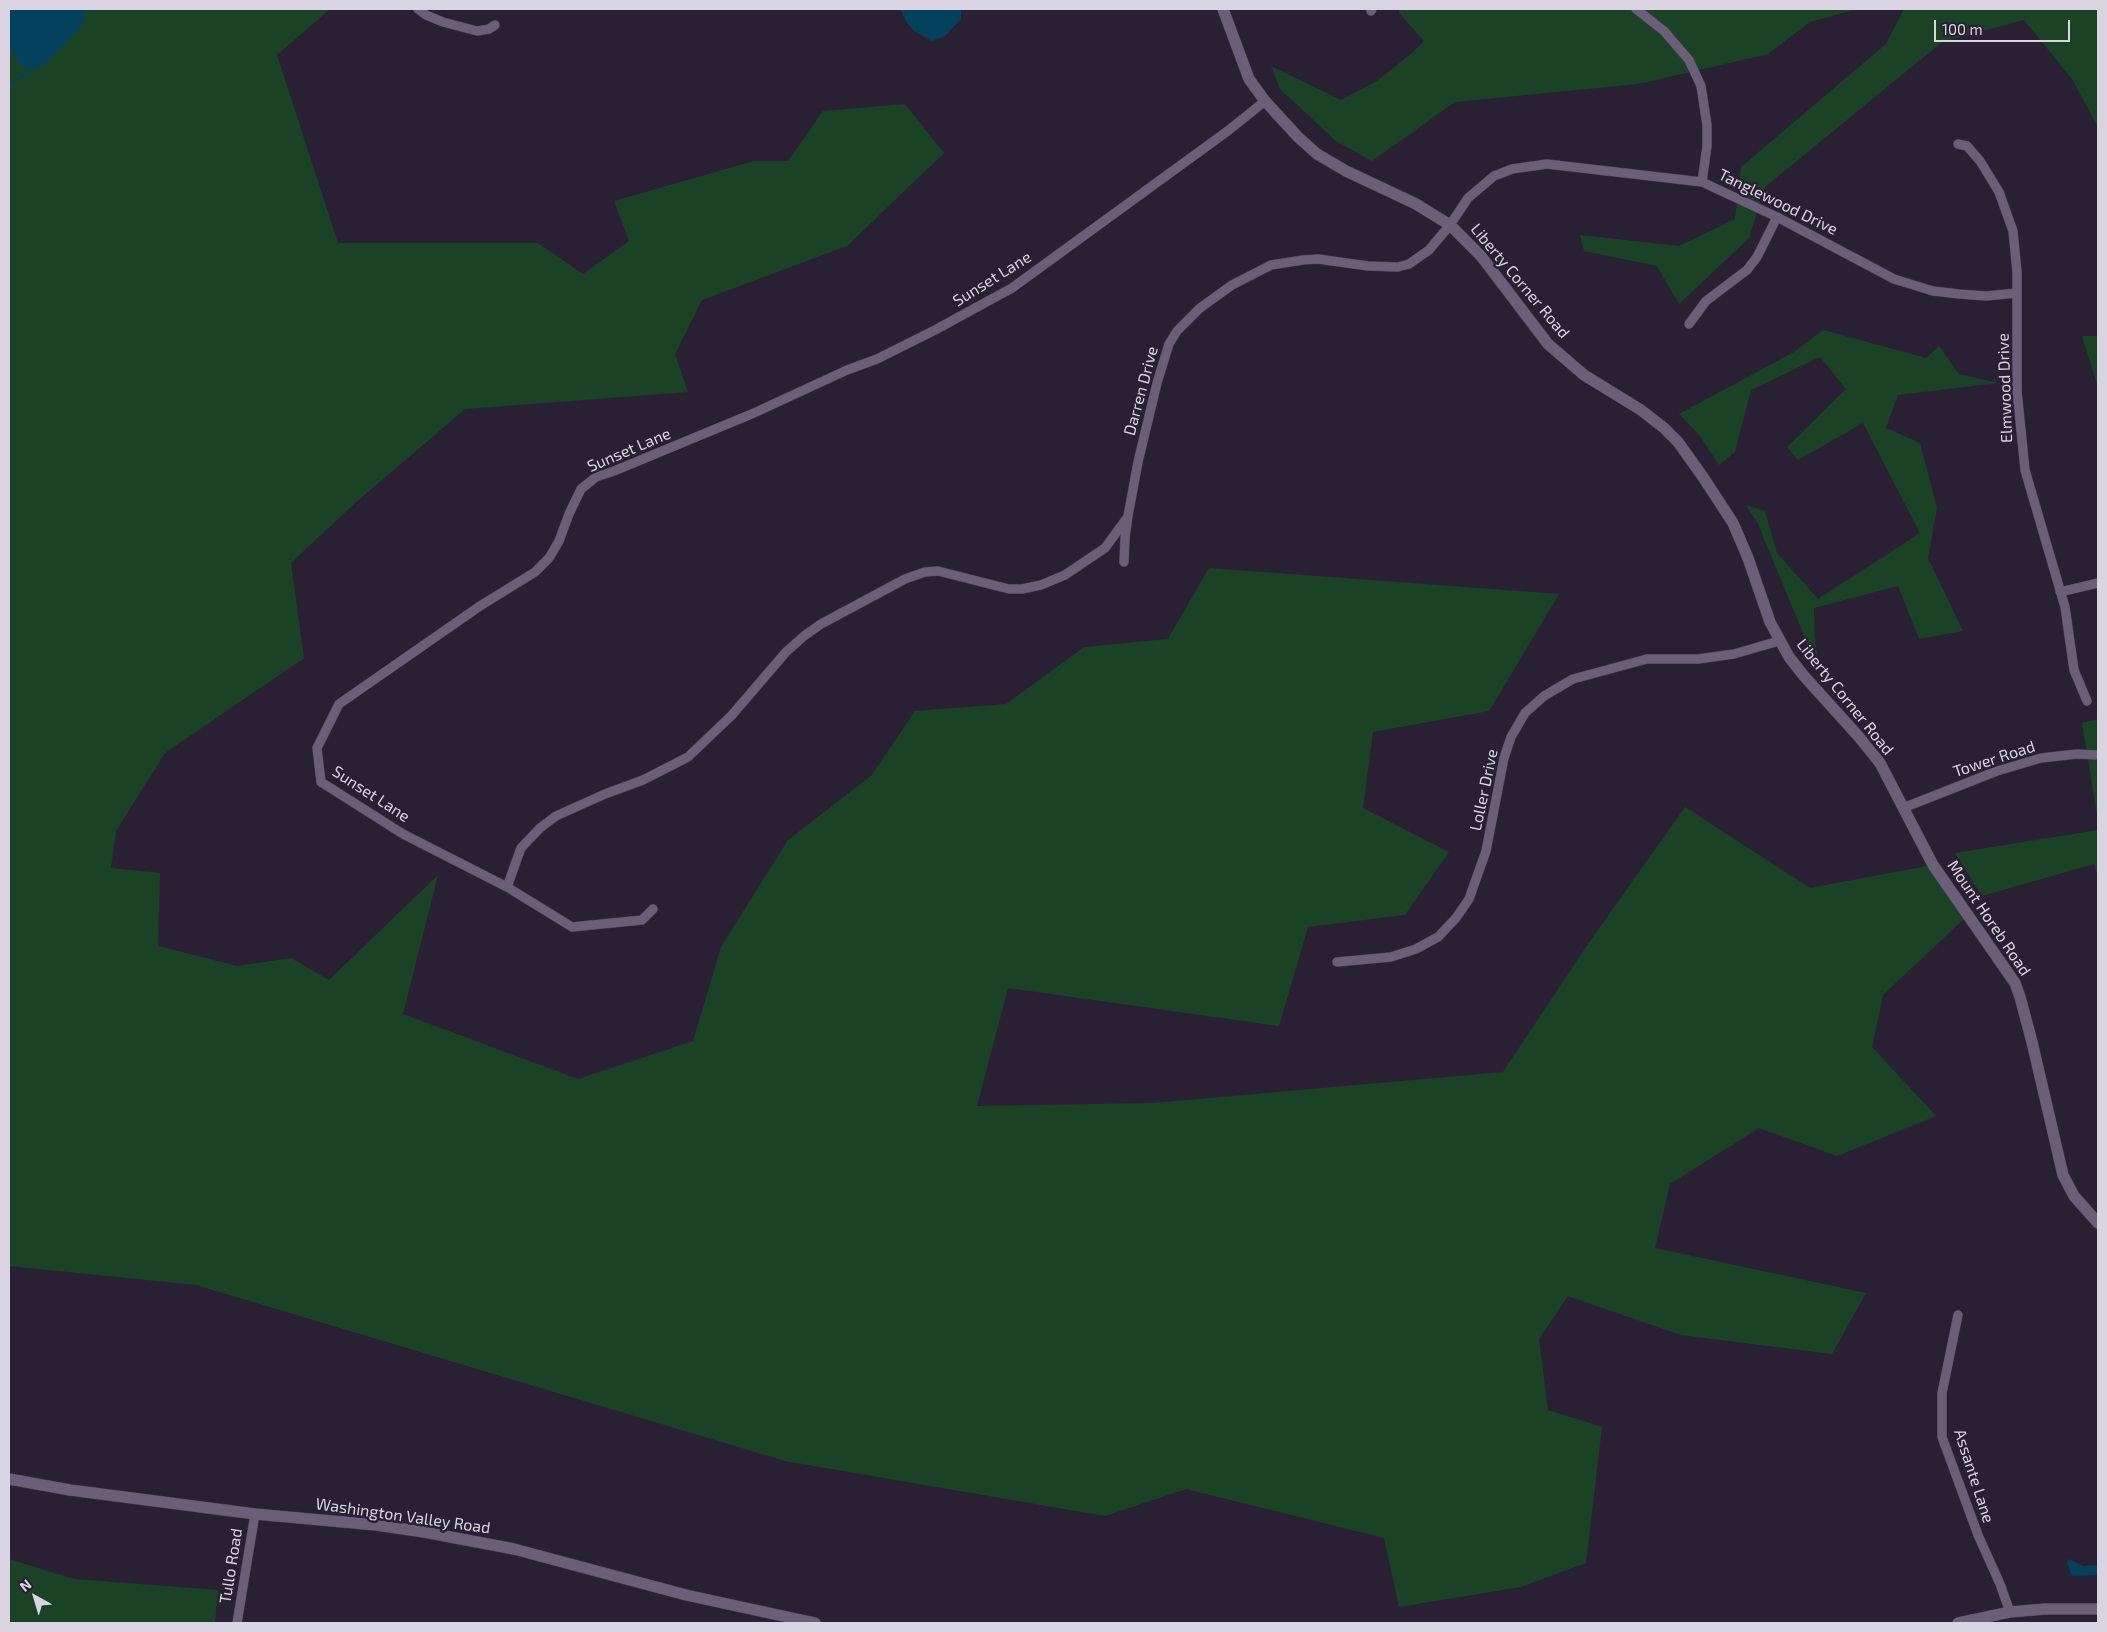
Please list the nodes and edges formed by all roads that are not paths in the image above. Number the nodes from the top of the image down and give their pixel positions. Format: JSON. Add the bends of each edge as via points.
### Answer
{"nodes":[{"id":1,"x":418,"y":9,"type":"edge"},
{"id":2,"x":1222,"y":9,"type":"edge"},
{"id":3,"x":1636,"y":9,"type":"edge"},
{"id":4,"x":495,"y":25,"type":"dead end"},
{"id":5,"x":1265,"y":101,"type":"junction"},
{"id":6,"x":1958,"y":144,"type":"dead end"},
{"id":7,"x":1702,"y":182,"type":"junction"},
{"id":8,"x":1777,"y":217,"type":"junction"},
{"id":9,"x":1450,"y":225,"type":"junction"},
{"id":10,"x":2018,"y":293,"type":"junction"},
{"id":11,"x":1689,"y":324,"type":"dead end"},
{"id":12,"x":1128,"y":516,"type":"junction"},
{"id":13,"x":1124,"y":562,"type":"dead end"},
{"id":14,"x":2098,"y":583,"type":"edge"},
{"id":15,"x":2060,"y":592,"type":"junction"},
{"id":16,"x":1779,"y":640,"type":"junction"},
{"id":17,"x":2088,"y":701,"type":"dead end"},
{"id":18,"x":2098,"y":755,"type":"edge"},
{"id":19,"x":1886,"y":774,"type":"joint"},
{"id":20,"x":1903,"y":808,"type":"junction"},
{"id":21,"x":507,"y":887,"type":"junction"},
{"id":22,"x":653,"y":910,"type":"dead end"},
{"id":23,"x":1337,"y":962,"type":"dead end"},
{"id":24,"x":2098,"y":1223,"type":"edge"},
{"id":25,"x":1958,"y":1316,"type":"dead end"},
{"id":26,"x":9,"y":1479,"type":"edge"},
{"id":27,"x":255,"y":1514,"type":"junction"},
{"id":28,"x":2098,"y":1609,"type":"edge"},
{"id":29,"x":2010,"y":1612,"type":"junction"},
{"id":30,"x":1986,"y":1620,"type":"edge"},
{"id":31,"x":237,"y":1623,"type":"edge"},
{"id":32,"x":815,"y":1623,"type":"edge"},
{"id":33,"x":1958,"y":1623,"type":"edge"}],
"edges":[{"from":1,"to":4,"type":"street","via":[[443,22],[477,31]]},
{"from":2,"to":5,"type":"street","name":"Liberty Corner Road","via":[[1249,79]]},
{"from":3,"to":7,"type":"street","via":[[1664,31],[1689,60],[1701,86],[1707,125]]},
{"from":5,"to":9,"type":"street","name":"Liberty Corner Road","via":[[1317,154],[1416,204]]},
{"from":5,"to":21,"type":"street","name":"Sunset Lane","via":[[1012,288],[876,359],[596,477],[581,489],[559,541],[535,572],[480,606],[339,704],[317,748],[321,782],[403,834]]},
{"from":6,"to":10,"type":"street","name":"Elmwood Drive","via":[[1966,146],[1980,161],[1999,192],[2013,231]]},
{"from":7,"to":8,"type":"street","name":"Tanglewood Drive"},
{"from":7,"to":9,"type":"street","name":"Tanglewood Drive","via":[[1547,164],[1512,169],[1494,176],[1468,198]]},
{"from":8,"to":10,"type":"street","name":"Tanglewood Drive","via":[[1894,279],[1933,291],[1986,296]]},
{"from":8,"to":11,"type":"street","via":[[1747,270],[1706,301]]},
{"from":9,"to":12,"type":"street","name":"Darren Drive","via":[[1429,250],[1409,264],[1368,266],[1318,259],[1270,265],[1232,285],[1200,308],[1169,344],[1138,462]]},
{"from":9,"to":16,"type":"street","name":"Liberty Corner Road","via":[[1481,256],[1548,344],[1584,375],[1655,420],[1678,442],[1733,523]]},
{"from":10,"to":15,"type":"street","name":"Elmwood Drive","via":[[2017,391],[2022,453]]},
{"from":12,"to":13,"type":"street","name":"Darren Drive"},
{"from":12,"to":21,"type":"street","via":[[1105,548],[1065,575],[1041,585],[1009,589],[938,572],[925,572],[905,578],[821,624],[786,652],[732,715],[688,757],[643,780],[556,816],[540,828],[521,848]]},
{"from":14,"to":15,"type":"street"},
{"from":15,"to":17,"type":"street","name":"Elmwood Drive","via":[[2074,670]]},
{"from":16,"to":19,"type":"street","name":"Liberty Corner Road","via":[[1798,669],[1859,737]]},
{"from":16,"to":23,"type":"street","name":"Loller Drive","via":[[1734,654],[1698,659],[1647,659],[1573,679],[1544,696],[1525,713],[1511,737],[1486,851],[1470,899],[1456,918],[1438,937],[1416,949],[1391,956]]},
{"from":18,"to":20,"type":"street","name":"Tower Road","via":[[2041,758],[1996,770]]},
{"from":19,"to":20,"type":"street","name":"Mount Horeb Road"},
{"from":20,"to":24,"type":"street","name":"Mount Horeb Road","via":[[1933,865],[2015,983],[2063,1175],[2074,1196]]},
{"from":21,"to":22,"type":"street","via":[[572,927],[642,920]]},
{"from":25,"to":29,"type":"street","name":"Assante Lane","via":[[1942,1393],[1942,1437]]},
{"from":26,"to":27,"type":"street","name":"Washington Valley Road","via":[[75,1491]]},
{"from":27,"to":31,"type":"street","name":"Tullo Road"},
{"from":27,"to":32,"type":"street","name":"Washington Valley Road","via":[[376,1525],[472,1540]]},
{"from":28,"to":29,"type":"street"},
{"from":29,"to":30,"type":"street"},
{"from":30,"to":33,"type":"street"}]}
